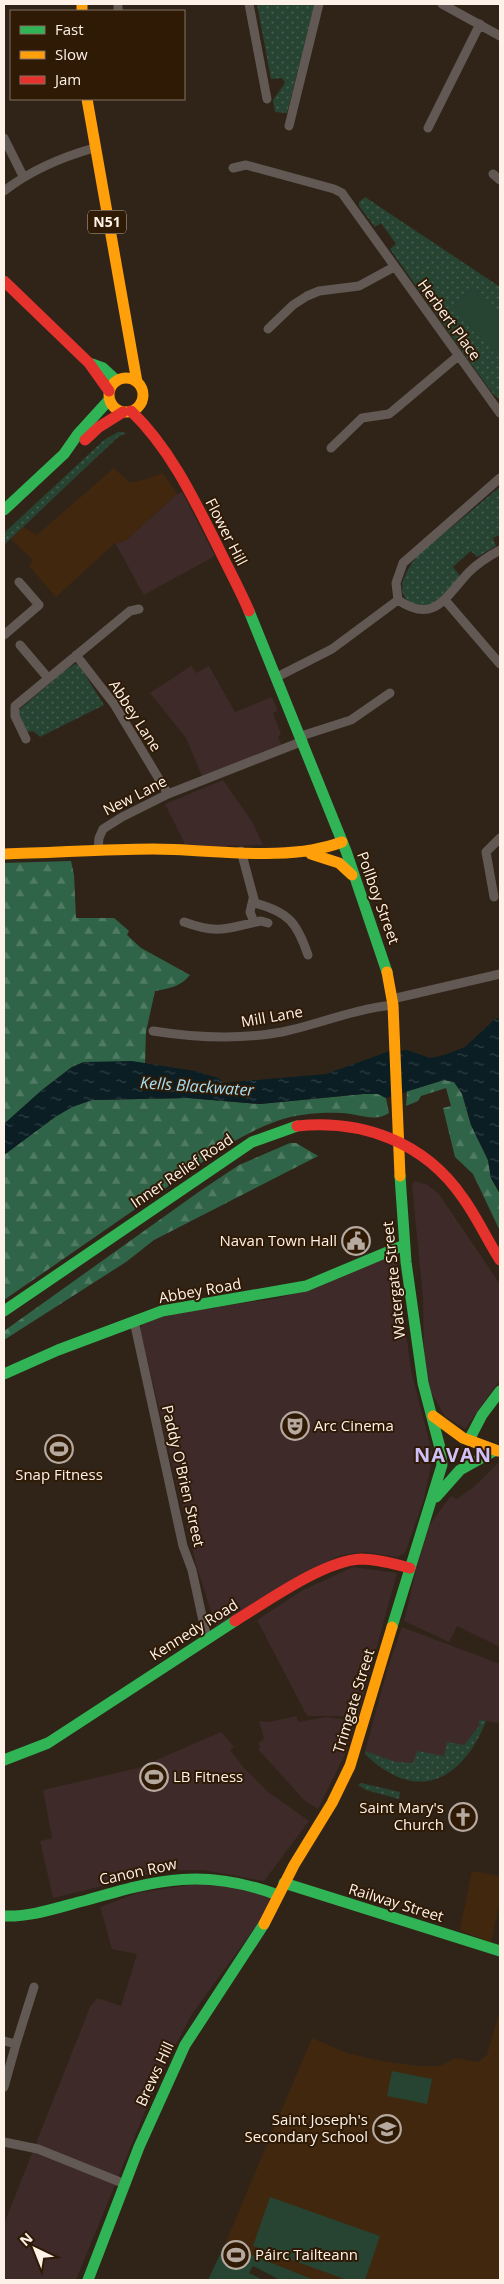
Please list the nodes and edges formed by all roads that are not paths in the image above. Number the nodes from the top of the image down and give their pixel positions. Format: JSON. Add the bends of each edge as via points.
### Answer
{"nodes":[{"id":1,"x":249,"y":4,"type":"edge"},
{"id":2,"x":319,"y":4,"type":"edge"},
{"id":3,"x":442,"y":4,"type":"edge"},
{"id":4,"x":480,"y":24,"type":"junction"},
{"id":5,"x":500,"y":36,"type":"edge"},
{"id":6,"x":267,"y":99,"type":"dead end"},
{"id":7,"x":88,"y":100,"type":"edge"},
{"id":8,"x":289,"y":126,"type":"dead end"},
{"id":9,"x":428,"y":128,"type":"dead end"},
{"id":10,"x":4,"y":138,"type":"edge"},
{"id":11,"x":94,"y":148,"type":"junction"},
{"id":12,"x":233,"y":168,"type":"dead end"},
{"id":13,"x":23,"y":176,"type":"junction"},
{"id":14,"x":4,"y":191,"type":"edge"},
{"id":15,"x":394,"y":267,"type":"junction"},
{"id":16,"x":4,"y":281,"type":"edge"},
{"id":17,"x":268,"y":329,"type":"dead end"},
{"id":18,"x":132,"y":344,"type":"junction"},
{"id":19,"x":458,"y":356,"type":"junction"},
{"id":20,"x":89,"y":363,"type":"junction"},
{"id":21,"x":119,"y":379,"type":"junction"},
{"id":22,"x":137,"y":382,"type":"junction"},
{"id":23,"x":109,"y":396,"type":"junction"},
{"id":24,"x":127,"y":411,"type":"junction"},
{"id":25,"x":500,"y":412,"type":"edge"},
{"id":26,"x":331,"y":448,"type":"dead end"},
{"id":27,"x":64,"y":454,"type":"junction"},
{"id":28,"x":500,"y":478,"type":"edge"},
{"id":29,"x":4,"y":510,"type":"edge"},
{"id":30,"x":500,"y":550,"type":"edge"},
{"id":31,"x":19,"y":582,"type":"dead end"},
{"id":32,"x":398,"y":600,"type":"junction"},
{"id":33,"x":445,"y":600,"type":"junction"},
{"id":34,"x":139,"y":609,"type":"dead end"},
{"id":35,"x":4,"y":635,"type":"edge"},
{"id":36,"x":20,"y":645,"type":"dead end"},
{"id":37,"x":76,"y":654,"type":"junction"},
{"id":38,"x":500,"y":664,"type":"edge"},
{"id":39,"x":277,"y":677,"type":"junction"},
{"id":40,"x":48,"y":678,"type":"junction"},
{"id":41,"x":390,"y":693,"type":"dead end"},
{"id":42,"x":302,"y":738,"type":"junction"},
{"id":43,"x":26,"y":739,"type":"dead end"},
{"id":44,"x":168,"y":794,"type":"junction"},
{"id":45,"x":500,"y":838,"type":"edge"},
{"id":46,"x":342,"y":842,"type":"junction"},
{"id":47,"x":98,"y":850,"type":"junction"},
{"id":48,"x":241,"y":851,"type":"junction"},
{"id":49,"x":299,"y":852,"type":"junction"},
{"id":50,"x":4,"y":854,"type":"edge"},
{"id":51,"x":360,"y":888,"type":"junction"},
{"id":52,"x":494,"y":897,"type":"dead end"},
{"id":53,"x":253,"y":900,"type":"junction"},
{"id":54,"x":184,"y":922,"type":"dead end"},
{"id":55,"x":254,"y":922,"type":"junction"},
{"id":56,"x":268,"y":923,"type":"dead end"},
{"id":57,"x":308,"y":955,"type":"dead end"},
{"id":58,"x":500,"y":974,"type":"edge"},
{"id":59,"x":392,"y":1002,"type":"junction"},
{"id":60,"x":153,"y":1031,"type":"dead end"},
{"id":61,"x":398,"y":1141,"type":"junction"},
{"id":62,"x":404,"y":1245,"type":"junction"},
{"id":63,"x":500,"y":1260,"type":"edge"},
{"id":64,"x":4,"y":1311,"type":"edge"},
{"id":65,"x":134,"y":1321,"type":"junction"},
{"id":66,"x":4,"y":1374,"type":"edge"},
{"id":67,"x":500,"y":1391,"type":"edge"},
{"id":68,"x":432,"y":1414,"type":"junction"},
{"id":69,"x":469,"y":1440,"type":"junction"},
{"id":70,"x":497,"y":1451,"type":"edge"},
{"id":71,"x":431,"y":1504,"type":"junction"},
{"id":72,"x":410,"y":1568,"type":"junction"},
{"id":73,"x":208,"y":1637,"type":"junction"},
{"id":74,"x":4,"y":1760,"type":"edge"},
{"id":75,"x":284,"y":1884,"type":"junction"},
{"id":76,"x":278,"y":1895,"type":"junction"},
{"id":77,"x":4,"y":1916,"type":"edge"},
{"id":78,"x":500,"y":1951,"type":"edge"},
{"id":79,"x":34,"y":1987,"type":"dead end"},
{"id":80,"x":4,"y":2041,"type":"edge"},
{"id":81,"x":16,"y":2044,"type":"junction"},
{"id":82,"x":4,"y":2087,"type":"edge"},
{"id":83,"x":4,"y":2142,"type":"edge"},
{"id":84,"x":125,"y":2184,"type":"junction"},
{"id":85,"x":88,"y":2280,"type":"edge"}],
"edges":[{"from":1,"to":6,"type":"street"},
{"from":2,"to":8,"type":"street"},
{"from":3,"to":4,"type":"street"},
{"from":4,"to":5,"type":"street"},
{"from":4,"to":9,"type":"street"},
{"from":7,"to":11,"type":"main road","number":"N51"},
{"from":10,"to":13,"type":"street"},
{"from":11,"to":13,"type":"street"},
{"from":11,"to":18,"type":"main road","number":"N51"},
{"from":12,"to":15,"type":"street","name":"Herbert Place","via":[[246,166],[334,189],[342,194]]},
{"from":13,"to":14,"type":"street"},
{"from":15,"to":17,"type":"street","via":[[359,286],[319,291],[307,296]]},
{"from":15,"to":19,"type":"street","name":"Herbert Place"},
{"from":16,"to":20,"type":"main road"},
{"from":18,"to":21,"type":"main road","number":"N51"},
{"from":18,"to":22,"type":"main road","number":"N51"},
{"from":19,"to":25,"type":"street","name":"Herbert Place"},
{"from":19,"to":26,"type":"street","via":[[389,414],[362,418]]},
{"from":20,"to":21,"type":"main road"},
{"from":20,"to":23,"type":"main road"},
{"from":21,"to":22,"type":"main road"},
{"from":21,"to":23,"type":"main road","number":"N51"},
{"from":22,"to":24,"type":"main road","number":"N51","via":[[143,392],[142,400]]},
{"from":23,"to":24,"type":"main road","via":[[115,408]]},
{"from":23,"to":27,"type":"main road","number":"N51"},
{"from":24,"to":27,"type":"main road","number":"N51"},
{"from":24,"to":39,"type":"main road","name":"Flower Hill","via":[[150,429],[197,506],[246,604]]},
{"from":27,"to":29,"type":"main road","number":"N51"},
{"from":28,"to":32,"type":"street","via":[[403,563],[396,583]]},
{"from":30,"to":33,"type":"street","via":[[468,573]]},
{"from":31,"to":35,"type":"street","via":[[39,605]]},
{"from":32,"to":33,"type":"street","via":[[423,610]]},
{"from":32,"to":39,"type":"street","via":[[332,649]]},
{"from":33,"to":38,"type":"street"},
{"from":34,"to":37,"type":"street","via":[[130,611]]},
{"from":36,"to":40,"type":"street"},
{"from":37,"to":40,"type":"street"},
{"from":37,"to":44,"type":"street","name":"Abbey Lane","via":[[114,704]]},
{"from":39,"to":42,"type":"main road","name":"Pollboy Street"},
{"from":40,"to":43,"type":"street","via":[[13,710]]},
{"from":41,"to":42,"type":"street","name":"New Lane","via":[[351,720]]},
{"from":42,"to":44,"type":"street","name":"New Lane"},
{"from":42,"to":46,"type":"main road","name":"Pollboy Street"},
{"from":44,"to":47,"type":"street","name":"New Lane","via":[[103,830]]},
{"from":45,"to":52,"type":"street","via":[[486,852]]},
{"from":46,"to":49,"type":"main road","via":[[327,849]]},
{"from":46,"to":51,"type":"main road","name":"Pollboy Street"},
{"from":47,"to":48,"type":"main road"},
{"from":47,"to":50,"type":"main road"},
{"from":48,"to":49,"type":"main road"},
{"from":48,"to":53,"type":"street"},
{"from":49,"to":51,"type":"main road","via":[[341,863]]},
{"from":51,"to":59,"type":"main road","name":"Pollboy Street","via":[[385,963]]},
{"from":53,"to":55,"type":"street","via":[[250,912]]},
{"from":53,"to":57,"type":"street","via":[[280,911],[292,920]]},
{"from":54,"to":55,"type":"street","via":[[219,931]]},
{"from":55,"to":56,"type":"street"},
{"from":58,"to":59,"type":"street","name":"Mill Lane"},
{"from":59,"to":60,"type":"street","name":"Mill Lane","via":[[253,1037],[202,1038]]},
{"from":59,"to":61,"type":"main road","name":"Pollboy Street"},
{"from":61,"to":62,"type":"main road","name":"Watergate Street"},
{"from":61,"to":63,"type":"main road","name":"Inner Relief Road","via":[[426,1158],[458,1190]]},
{"from":61,"to":64,"type":"main road","name":"Inner Relief Road","via":[[365,1127],[332,1122],[293,1126],[275,1132],[228,1157]]},
{"from":62,"to":65,"type":"main road","name":"Abbey Road","via":[[306,1286],[162,1311]]},
{"from":62,"to":68,"type":"main road","name":"Watergate Street","via":[[423,1384]]},
{"from":65,"to":66,"type":"main road","name":"Abbey Road"},
{"from":65,"to":73,"type":"street","name":"Paddy O'Brien Street","via":[[183,1546]]},
{"from":67,"to":69,"type":"main road"},
{"from":68,"to":69,"type":"main road","via":[[444,1426]]},
{"from":68,"to":71,"type":"main road","name":"Watergate Street","via":[[442,1465]]},
{"from":69,"to":70,"type":"main road"},
{"from":70,"to":71,"type":"main road","via":[[460,1470]]},
{"from":71,"to":72,"type":"main road","name":"Trimgate Street"},
{"from":72,"to":73,"type":"main road","name":"Kennedy Road","via":[[376,1560],[350,1560],[307,1578]]},
{"from":72,"to":75,"type":"main road","name":"Trimgate Street","via":[[350,1766]]},
{"from":73,"to":74,"type":"main road","name":"Kennedy Road","via":[[48,1743]]},
{"from":75,"to":76,"type":"main road","name":"Trimgate Street"},
{"from":75,"to":78,"type":"main road","name":"Railway Street"},
{"from":76,"to":77,"type":"main road","name":"Canon Row","via":[[247,1883],[194,1876],[125,1888],[30,1914]]},
{"from":76,"to":84,"type":"main road","name":"Brews Hill","via":[[258,1934],[185,2045],[161,2094]]},
{"from":79,"to":81,"type":"street"},
{"from":80,"to":81,"type":"street"},
{"from":81,"to":82,"type":"street"},
{"from":83,"to":84,"type":"street","via":[[38,2149]]},
{"from":84,"to":85,"type":"main road","name":"Brews Hill"}]}
